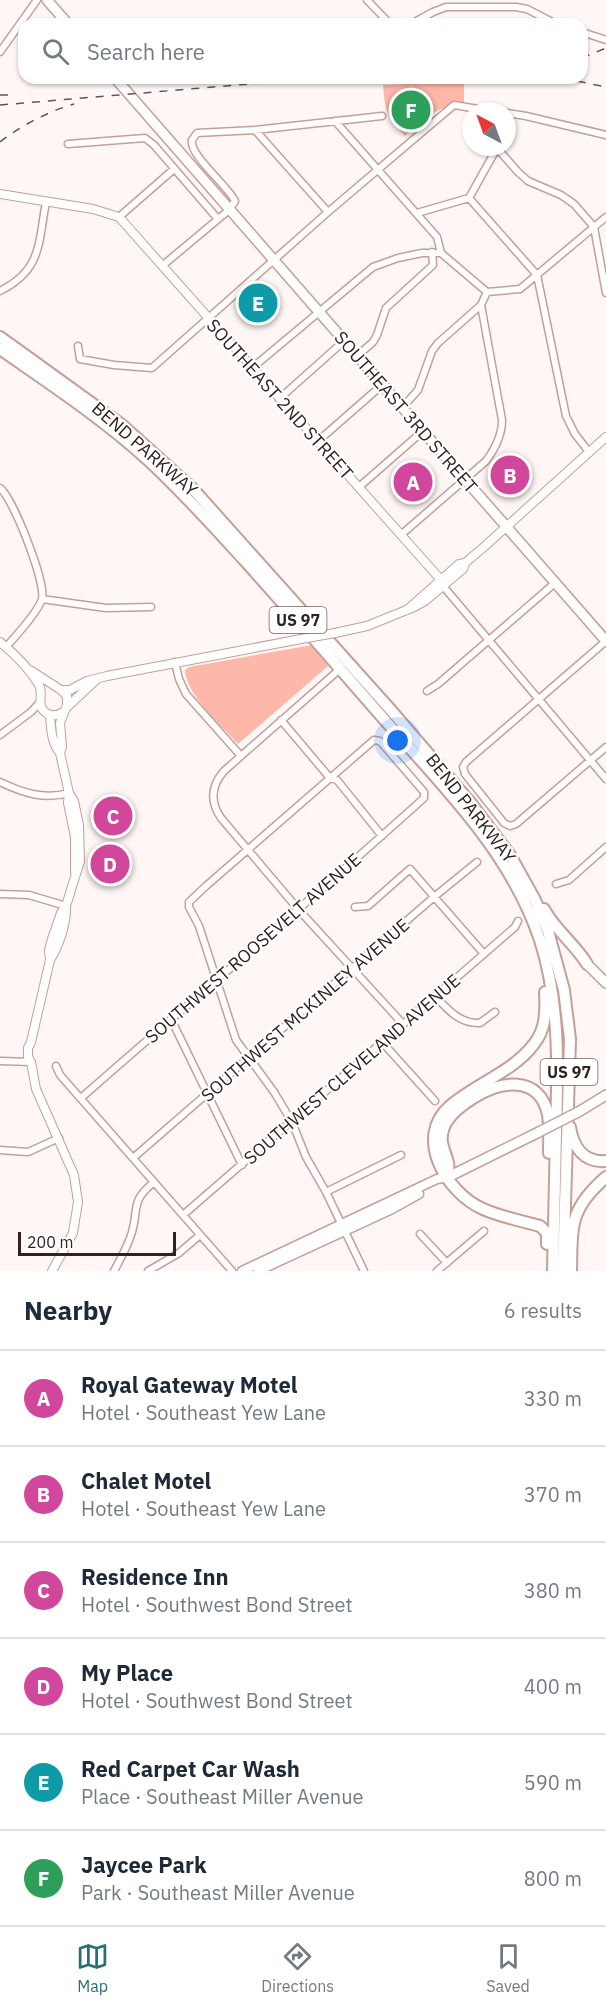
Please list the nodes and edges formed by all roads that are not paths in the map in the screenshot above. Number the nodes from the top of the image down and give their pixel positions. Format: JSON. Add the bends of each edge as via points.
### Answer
{"nodes":[{"id":1,"x":37,"y":0,"type":"edge"},
{"id":2,"x":47,"y":0,"type":"edge"},
{"id":3,"x":367,"y":0,"type":"edge"},
{"id":4,"x":24,"y":18,"type":"edge"},
{"id":5,"x":63,"y":18,"type":"edge"},
{"id":6,"x":383,"y":18,"type":"edge"},
{"id":7,"x":422,"y":18,"type":"edge"},
{"id":8,"x":544,"y":18,"type":"edge"},
{"id":9,"x":18,"y":26,"type":"edge"},
{"id":10,"x":588,"y":34,"type":"edge"},
{"id":11,"x":606,"y":40,"type":"edge"},
{"id":12,"x":0,"y":51,"type":"edge"},
{"id":13,"x":120,"y":84,"type":"edge"},
{"id":14,"x":462,"y":107,"type":"edge"},
{"id":15,"x":516,"y":114,"type":"edge"},
{"id":16,"x":382,"y":116,"type":"dead end"},
{"id":17,"x":335,"y":121,"type":"junction"},
{"id":18,"x":255,"y":130,"type":"junction"},
{"id":19,"x":606,"y":135,"type":"edge"},
{"id":20,"x":68,"y":144,"type":"dead end"},
{"id":21,"x":492,"y":156,"type":"edge"},
{"id":22,"x":505,"y":156,"type":"edge"},
{"id":23,"x":174,"y":168,"type":"junction"},
{"id":24,"x":377,"y":170,"type":"junction"},
{"id":25,"x":0,"y":194,"type":"edge"},
{"id":26,"x":468,"y":198,"type":"junction"},
{"id":27,"x":46,"y":202,"type":"junction"},
{"id":28,"x":229,"y":210,"type":"junction"},
{"id":29,"x":327,"y":212,"type":"junction"},
{"id":30,"x":417,"y":213,"type":"junction"},
{"id":31,"x":119,"y":217,"type":"junction"},
{"id":32,"x":606,"y":217,"type":"edge"},
{"id":33,"x":217,"y":218,"type":"junction"},
{"id":34,"x":594,"y":227,"type":"junction"},
{"id":35,"x":432,"y":252,"type":"junction"},
{"id":36,"x":441,"y":253,"type":"junction"},
{"id":37,"x":274,"y":260,"type":"junction"},
{"id":38,"x":162,"y":266,"type":"junction"},
{"id":39,"x":537,"y":275,"type":"junction"},
{"id":40,"x":0,"y":291,"type":"edge"},
{"id":41,"x":487,"y":292,"type":"junction"},
{"id":42,"x":606,"y":293,"type":"edge"},
{"id":43,"x":481,"y":305,"type":"junction"},
{"id":44,"x":319,"y":312,"type":"junction"},
{"id":45,"x":207,"y":318,"type":"junction"},
{"id":46,"x":0,"y":337,"type":"edge"},
{"id":47,"x":344,"y":341,"type":"junction"},
{"id":48,"x":78,"y":346,"type":"dead end"},
{"id":49,"x":0,"y":349,"type":"edge"},
{"id":50,"x":357,"y":356,"type":"junction"},
{"id":51,"x":252,"y":368,"type":"junction"},
{"id":52,"x":382,"y":385,"type":"junction"},
{"id":53,"x":279,"y":399,"type":"junction"},
{"id":54,"x":402,"y":408,"type":"junction"},
{"id":55,"x":423,"y":431,"type":"junction"},
{"id":56,"x":606,"y":437,"type":"edge"},
{"id":57,"x":317,"y":442,"type":"junction"},
{"id":58,"x":589,"y":452,"type":"junction"},
{"id":59,"x":465,"y":479,"type":"junction"},
{"id":60,"x":359,"y":487,"type":"junction"},
{"id":61,"x":0,"y":488,"type":"edge"},
{"id":62,"x":506,"y":527,"type":"junction"},
{"id":63,"x":402,"y":534,"type":"junction"},
{"id":64,"x":442,"y":583,"type":"junction"},
{"id":65,"x":555,"y":583,"type":"junction"},
{"id":66,"x":42,"y":599,"type":"junction"},
{"id":67,"x":151,"y":607,"type":"dead end"},
{"id":68,"x":489,"y":640,"type":"junction"},
{"id":69,"x":606,"y":641,"type":"edge"},
{"id":70,"x":3,"y":645,"type":"edge"},
{"id":71,"x":175,"y":662,"type":"junction"},
{"id":72,"x":340,"y":669,"type":"junction"},
{"id":73,"x":30,"y":670,"type":"junction"},
{"id":74,"x":96,"y":680,"type":"junction"},
{"id":75,"x":59,"y":689,"type":"junction"},
{"id":76,"x":427,"y":691,"type":"dead end"},
{"id":77,"x":40,"y":699,"type":"junction"},
{"id":78,"x":538,"y":700,"type":"junction"},
{"id":79,"x":64,"y":710,"type":"junction"},
{"id":80,"x":47,"y":714,"type":"junction"},
{"id":81,"x":281,"y":720,"type":"junction"},
{"id":82,"x":17,"y":722,"type":"junction"},
{"id":83,"x":0,"y":735,"type":"edge"},
{"id":84,"x":606,"y":747,"type":"edge"},
{"id":85,"x":60,"y":753,"type":"junction"},
{"id":86,"x":241,"y":756,"type":"junction"},
{"id":87,"x":591,"y":761,"type":"junction"},
{"id":88,"x":330,"y":778,"type":"junction"},
{"id":89,"x":606,"y":779,"type":"edge"},
{"id":90,"x":0,"y":782,"type":"edge"},
{"id":91,"x":69,"y":793,"type":"junction"},
{"id":92,"x":382,"y":836,"type":"junction"},
{"id":93,"x":606,"y":847,"type":"edge"},
{"id":94,"x":248,"y":849,"type":"junction"},
{"id":95,"x":477,"y":862,"type":"dead end"},
{"id":96,"x":526,"y":881,"type":"junction"},
{"id":97,"x":556,"y":884,"type":"dead end"},
{"id":98,"x":0,"y":894,"type":"edge"},
{"id":99,"x":434,"y":897,"type":"junction"},
{"id":100,"x":66,"y":906,"type":"junction"},
{"id":101,"x":355,"y":907,"type":"dead end"},
{"id":102,"x":298,"y":909,"type":"junction"},
{"id":103,"x":518,"y":921,"type":"dead end"},
{"id":104,"x":540,"y":941,"type":"junction"},
{"id":105,"x":484,"y":954,"type":"junction"},
{"id":106,"x":587,"y":964,"type":"joint"},
{"id":107,"x":352,"y":968,"type":"junction"},
{"id":108,"x":216,"y":980,"type":"junction"},
{"id":109,"x":606,"y":983,"type":"edge"},
{"id":110,"x":435,"y":996,"type":"junction"},
{"id":111,"x":495,"y":1012,"type":"dead end"},
{"id":112,"x":171,"y":1020,"type":"junction"},
{"id":113,"x":403,"y":1024,"type":"junction"},
{"id":114,"x":382,"y":1042,"type":"junction"},
{"id":115,"x":250,"y":1057,"type":"junction"},
{"id":116,"x":0,"y":1061,"type":"edge"},
{"id":117,"x":31,"y":1062,"type":"junction"},
{"id":118,"x":56,"y":1066,"type":"dead end"},
{"id":119,"x":207,"y":1094,"type":"junction"},
{"id":120,"x":606,"y":1095,"type":"edge"},
{"id":121,"x":81,"y":1098,"type":"junction"},
{"id":122,"x":435,"y":1101,"type":"dead end"},
{"id":123,"x":567,"y":1104,"type":"junction"},
{"id":124,"x":292,"y":1122,"type":"junction"},
{"id":125,"x":59,"y":1138,"type":"junction"},
{"id":126,"x":0,"y":1150,"type":"edge"},
{"id":127,"x":401,"y":1155,"type":"dead end"},
{"id":128,"x":133,"y":1158,"type":"junction"},
{"id":129,"x":606,"y":1161,"type":"edge"},
{"id":130,"x":242,"y":1165,"type":"junction"},
{"id":131,"x":448,"y":1177,"type":"junction"},
{"id":132,"x":606,"y":1177,"type":"edge"},
{"id":133,"x":154,"y":1182,"type":"junction"},
{"id":134,"x":326,"y":1192,"type":"junction"},
{"id":135,"x":183,"y":1215,"type":"junction"},
{"id":136,"x":343,"y":1228,"type":"junction"},
{"id":137,"x":484,"y":1230,"type":"dead end"},
{"id":138,"x":547,"y":1233,"type":"junction"},
{"id":139,"x":200,"y":1234,"type":"junction"},
{"id":140,"x":420,"y":1234,"type":"dead end"},
{"id":141,"x":447,"y":1263,"type":"junction"},
{"id":142,"x":52,"y":1271,"type":"edge"},
{"id":143,"x":114,"y":1271,"type":"edge"},
{"id":144,"x":148,"y":1271,"type":"edge"},
{"id":145,"x":232,"y":1271,"type":"edge"},
{"id":146,"x":242,"y":1271,"type":"edge"},
{"id":147,"x":258,"y":1271,"type":"edge"},
{"id":148,"x":364,"y":1271,"type":"edge"},
{"id":149,"x":437,"y":1271,"type":"edge"},
{"id":150,"x":546,"y":1271,"type":"edge"},
{"id":151,"x":552,"y":1271,"type":"edge"},
{"id":152,"x":563,"y":1271,"type":"edge"},
{"id":153,"x":571,"y":1271,"type":"edge"}],
"edges":[{"from":1,"to":4,"type":"street"},
{"from":2,"to":5,"type":"main road"},
{"from":3,"to":6,"type":"street"},
{"from":7,"to":8,"type":"street","via":[[446,7],[516,7]]},
{"from":9,"to":12,"type":"street"},
{"from":10,"to":11,"type":"street"},
{"from":13,"to":28,"type":"main road","name":"SOUTHEAST 3RD STREET"},
{"from":14,"to":24,"type":"street","via":[[454,105]]},
{"from":15,"to":19,"type":"street"},
{"from":16,"to":17,"type":"street"},
{"from":17,"to":18,"type":"street"},
{"from":17,"to":24,"type":"street"},
{"from":18,"to":28,"type":"street","via":[[194,135],[193,150],[235,201]]},
{"from":18,"to":29,"type":"street"},
{"from":20,"to":23,"type":"street","via":[[145,138]]},
{"from":21,"to":26,"type":"street"},
{"from":22,"to":34,"type":"street","via":[[528,181],[574,204]]},
{"from":23,"to":31,"type":"street"},
{"from":23,"to":33,"type":"street"},
{"from":24,"to":29,"type":"street"},
{"from":24,"to":30,"type":"street"},
{"from":25,"to":27,"type":"street"},
{"from":26,"to":30,"type":"street"},
{"from":26,"to":39,"type":"street"},
{"from":27,"to":31,"type":"street","via":[[93,208]]},
{"from":27,"to":40,"type":"street","via":[[33,262],[23,277]]},
{"from":28,"to":33,"type":"street"},
{"from":28,"to":37,"type":"main road","name":"SOUTHEAST 3RD STREET"},
{"from":29,"to":37,"type":"street"},
{"from":30,"to":36,"type":"street","via":[[437,237]]},
{"from":31,"to":38,"type":"street","name":"SOUTHEAST 2ND STREET"},
{"from":32,"to":34,"type":"street"},
{"from":33,"to":38,"type":"street"},
{"from":34,"to":39,"type":"street"},
{"from":34,"to":42,"type":"street"},
{"from":35,"to":36,"type":"street"},
{"from":35,"to":44,"type":"street","via":[[373,267]]},
{"from":35,"to":50,"type":"street","via":[[433,265],[386,308],[373,342]]},
{"from":36,"to":41,"type":"street"},
{"from":37,"to":44,"type":"main road","name":"SOUTHEAST 3RD STREET"},
{"from":37,"to":45,"type":"street"},
{"from":38,"to":45,"type":"street","name":"SOUTHEAST 2ND STREET"},
{"from":39,"to":41,"type":"street","via":[[520,289]]},
{"from":39,"to":58,"type":"street","via":[[566,416]]},
{"from":41,"to":43,"type":"street"},
{"from":43,"to":54,"type":"street","via":[[438,343],[418,390]]},
{"from":43,"to":59,"type":"street","via":[[502,426],[494,451]]},
{"from":44,"to":47,"type":"main road","name":"SOUTHEAST 3RD STREET"},
{"from":44,"to":51,"type":"street"},
{"from":45,"to":48,"type":"street","via":[[152,368],[80,359]]},
{"from":45,"to":51,"type":"street","name":"SOUTHEAST 2ND STREET"},
{"from":46,"to":96,"type":"highway","name":"BEND PARKWAY","number":"US 97","via":[[122,425],[199,495],[470,802]]},
{"from":47,"to":50,"type":"main road","name":"SOUTHEAST 3RD STREET"},
{"from":47,"to":53,"type":"street"},
{"from":49,"to":72,"type":"highway","name":"BEND PARKWAY","number":"US 97","via":[[96,417],[154,465]]},
{"from":50,"to":52,"type":"main road","name":"SOUTHEAST 3RD STREET"},
{"from":51,"to":53,"type":"street","name":"SOUTHEAST 2ND STREET"},
{"from":52,"to":54,"type":"main road","name":"SOUTHEAST 3RD STREET"},
{"from":52,"to":57,"type":"street"},
{"from":53,"to":57,"type":"street","name":"SOUTHEAST 2ND STREET"},
{"from":54,"to":55,"type":"main road","name":"SOUTHEAST 3RD STREET"},
{"from":55,"to":59,"type":"main road","name":"SOUTHEAST 3RD STREET"},
{"from":55,"to":60,"type":"street"},
{"from":56,"to":58,"type":"street"},
{"from":57,"to":60,"type":"street","name":"SOUTHEAST 2ND STREET"},
{"from":58,"to":62,"type":"street"},
{"from":59,"to":62,"type":"main road","name":"SOUTHEAST 3RD STREET"},
{"from":59,"to":63,"type":"street"},
{"from":60,"to":63,"type":"street","name":"SOUTHEAST 2ND STREET"},
{"from":61,"to":66,"type":"street","via":[[9,498],[37,565]]},
{"from":62,"to":64,"type":"street","via":[[459,564]]},
{"from":62,"to":65,"type":"main road","name":"SOUTHEAST 3RD STREET"},
{"from":63,"to":64,"type":"street","name":"SOUTHEAST 2ND STREET"},
{"from":64,"to":68,"type":"street","name":"SOUTHEAST 2ND STREET"},
{"from":64,"to":71,"type":"street","bridge":true,"via":[[410,608],[367,626]]},
{"from":65,"to":68,"type":"street"},
{"from":65,"to":69,"type":"main road","name":"SOUTHEAST 3RD STREET"},
{"from":66,"to":67,"type":"street","via":[[106,608]]},
{"from":66,"to":70,"type":"street","via":[[28,621]]},
{"from":68,"to":76,"type":"street"},
{"from":68,"to":78,"type":"street","name":"SOUTHEAST 2ND STREET"},
{"from":69,"to":78,"type":"street"},
{"from":70,"to":73,"type":"street"},
{"from":71,"to":74,"type":"street"},
{"from":71,"to":86,"type":"street","via":[[188,696]]},
{"from":72,"to":81,"type":"street"},
{"from":72,"to":104,"type":"highway","name":"BEND PARKWAY","number":"US 97","via":[[453,798],[497,855],[521,895]]},
{"from":73,"to":75,"type":"street"},
{"from":73,"to":77,"type":"street","via":[[39,685]]},
{"from":74,"to":75,"type":"street","via":[[70,690]]},
{"from":74,"to":79,"type":"street"},
{"from":75,"to":77,"type":"street","via":[[47,689]]},
{"from":75,"to":79,"type":"street","via":[[68,700]]},
{"from":77,"to":80,"type":"street"},
{"from":77,"to":82,"type":"street"},
{"from":78,"to":87,"type":"street","name":"SOUTHEAST 2ND STREET"},
{"from":78,"to":87,"type":"street","via":[[463,767],[504,823],[516,824]]},
{"from":79,"to":80,"type":"street","via":[[54,716]]},
{"from":79,"to":85,"type":"street"},
{"from":80,"to":82,"type":"street"},
{"from":80,"to":85,"type":"street"},
{"from":81,"to":86,"type":"street"},
{"from":81,"to":88,"type":"street"},
{"from":82,"to":83,"type":"street"},
{"from":84,"to":87,"type":"street"},
{"from":85,"to":91,"type":"street"},
{"from":86,"to":94,"type":"street","via":[[220,777],[213,789],[213,799],[221,818]]},
{"from":87,"to":89,"type":"street","name":"SOUTHEAST 2ND STREET"},
{"from":88,"to":92,"type":"street","via":[[337,780]]},
{"from":88,"to":92,"type":"street","name":"SOUTHWEST ROOSEVELT AVENUE","via":[[374,740],[380,741],[424,792],[424,798]]},
{"from":88,"to":94,"type":"street"},
{"from":90,"to":91,"type":"street","via":[[27,794]]},
{"from":91,"to":100,"type":"street","via":[[81,837],[81,861]]},
{"from":92,"to":102,"type":"street","name":"SOUTHWEST ROOSEVELT AVENUE"},
{"from":93,"to":97,"type":"street","via":[[569,880]]},
{"from":94,"to":102,"type":"street"},
{"from":94,"to":108,"type":"street","via":[[189,902]]},
{"from":95,"to":99,"type":"street","name":"SOUTHWEST MCKINLEY AVENUE"},
{"from":96,"to":106,"type":"highway","via":[[553,923]]},
{"from":96,"to":123,"type":"highway","name":"BEND PARKWAY","number":"US 97","via":[[548,931],[564,990],[570,1039]]},
{"from":98,"to":100,"type":"street","via":[[42,898]]},
{"from":99,"to":101,"type":"street","via":[[410,869],[368,906]]},
{"from":99,"to":105,"type":"street"},
{"from":99,"to":107,"type":"street","name":"SOUTHWEST MCKINLEY AVENUE"},
{"from":100,"to":117,"type":"street","via":[[31,1042]]},
{"from":102,"to":107,"type":"street"},
{"from":102,"to":108,"type":"street","name":"SOUTHWEST ROOSEVELT AVENUE"},
{"from":103,"to":105,"type":"street","name":"SOUTHWEST CLEVELAND AVENUE"},
{"from":104,"to":131,"type":"highway","via":[[546,1010],[542,1030],[525,1054],[450,1106],[439,1118],[433,1143],[440,1167]]},
{"from":104,"to":151,"type":"highway","name":"BEND PARKWAY","number":"US 97","via":[[553,999],[558,1077]]},
{"from":105,"to":110,"type":"street","name":"SOUTHWEST CLEVELAND AVENUE"},
{"from":106,"to":109,"type":"main road"},
{"from":107,"to":113,"type":"street"},
{"from":107,"to":115,"type":"street","name":"SOUTHWEST MCKINLEY AVENUE"},
{"from":108,"to":112,"type":"street","name":"SOUTHWEST ROOSEVELT AVENUE"},
{"from":108,"to":115,"type":"street","via":[[236,1040]]},
{"from":110,"to":111,"type":"street","via":[[468,1022],[480,1023]]},
{"from":110,"to":113,"type":"street","name":"SOUTHWEST CLEVELAND AVENUE"},
{"from":112,"to":119,"type":"street"},
{"from":112,"to":121,"type":"street","name":"SOUTHWEST ROOSEVELT AVENUE"},
{"from":113,"to":114,"type":"street","name":"SOUTHWEST CLEVELAND AVENUE"},
{"from":114,"to":122,"type":"street"},
{"from":114,"to":124,"type":"street","name":"SOUTHWEST CLEVELAND AVENUE"},
{"from":115,"to":119,"type":"street","name":"SOUTHWEST MCKINLEY AVENUE"},
{"from":115,"to":124,"type":"street"},
{"from":116,"to":117,"type":"street"},
{"from":117,"to":125,"type":"street","via":[[36,1089]]},
{"from":118,"to":121,"type":"street"},
{"from":119,"to":128,"type":"street","name":"SOUTHWEST MCKINLEY AVENUE"},
{"from":119,"to":130,"type":"street"},
{"from":120,"to":131,"type":"main road","bridge":true},
{"from":121,"to":128,"type":"street"},
{"from":123,"to":129,"type":"highway","via":[[577,1148],[592,1161]]},
{"from":123,"to":152,"type":"highway","name":"BEND PARKWAY","number":"US 97"},
{"from":124,"to":130,"type":"street","name":"SOUTHWEST CLEVELAND AVENUE"},
{"from":124,"to":134,"type":"street"},
{"from":125,"to":126,"type":"street","via":[[28,1152]]},
{"from":125,"to":142,"type":"street","via":[[78,1190],[78,1213],[73,1233]]},
{"from":127,"to":134,"type":"street"},
{"from":128,"to":133,"type":"street"},
{"from":130,"to":135,"type":"street","name":"SOUTHWEST CLEVELAND AVENUE"},
{"from":131,"to":136,"type":"main road","via":[[437,1179]]},
{"from":131,"to":138,"type":"highway","via":[[455,1188],[483,1209],[540,1226]]},
{"from":131,"to":138,"type":"highway","via":[[442,1135],[454,1112],[495,1086],[519,1084],[530,1089],[541,1100],[548,1116]]},
{"from":132,"to":153,"type":"highway","via":[[584,1199],[574,1219]]},
{"from":133,"to":135,"type":"street"},
{"from":133,"to":143,"type":"street","via":[[138,1200],[130,1239]]},
{"from":134,"to":136,"type":"street"},
{"from":135,"to":139,"type":"street"},
{"from":136,"to":146,"type":"main road"},
{"from":136,"to":147,"type":"main road"},
{"from":136,"to":148,"type":"street"},
{"from":137,"to":141,"type":"street"},
{"from":138,"to":150,"type":"highway"},
{"from":139,"to":144,"type":"street","via":[[178,1254]]},
{"from":139,"to":145,"type":"street"},
{"from":140,"to":141,"type":"street"},
{"from":141,"to":149,"type":"street"}]}
